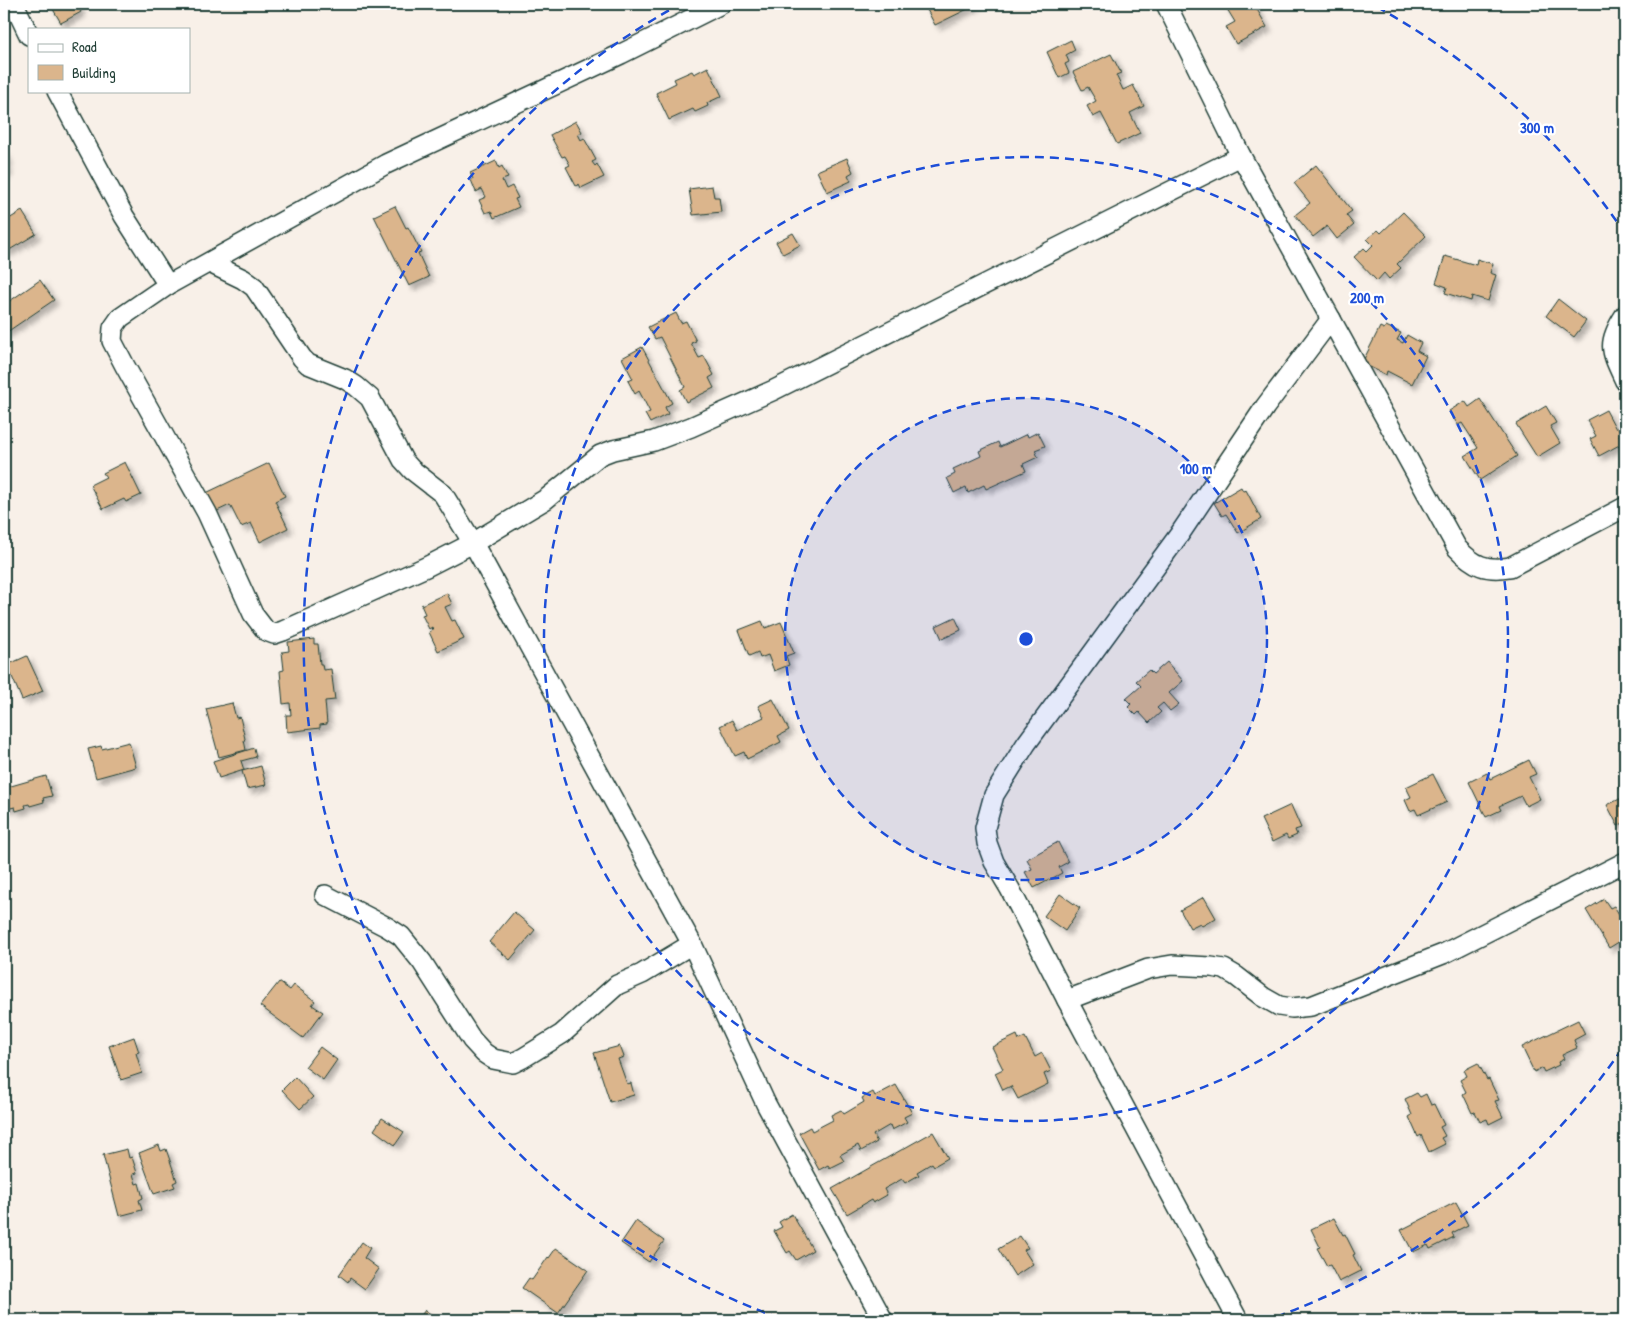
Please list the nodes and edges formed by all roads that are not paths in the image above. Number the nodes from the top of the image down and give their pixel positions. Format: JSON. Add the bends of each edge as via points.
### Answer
{"nodes":[{"id":1,"x":14,"y":4,"type":"edge"},
{"id":2,"x":721,"y":4,"type":"edge"},
{"id":3,"x":1166,"y":4,"type":"edge"},
{"id":4,"x":28,"y":33,"type":"edge"},
{"id":5,"x":58,"y":92,"type":"edge"},
{"id":6,"x":1240,"y":156,"type":"junction"},
{"id":7,"x":210,"y":263,"type":"junction"},
{"id":8,"x":168,"y":285,"type":"junction"},
{"id":9,"x":1625,"y":314,"type":"edge"},
{"id":10,"x":1331,"y":319,"type":"junction"},
{"id":11,"x":1625,"y":381,"type":"edge"},
{"id":12,"x":1625,"y":507,"type":"edge"},
{"id":13,"x":473,"y":542,"type":"junction"},
{"id":14,"x":1625,"y":862,"type":"edge"},
{"id":15,"x":325,"y":895,"type":"dead end"},
{"id":16,"x":692,"y":944,"type":"junction"},
{"id":17,"x":1067,"y":1000,"type":"junction"},
{"id":18,"x":881,"y":1319,"type":"edge"},
{"id":19,"x":1238,"y":1320,"type":"edge"}],
"edges":[{"from":1,"to":4,"type":"street"},
{"from":2,"to":7,"type":"street","via":[[386,164]]},
{"from":3,"to":6,"type":"street"},
{"from":5,"to":8,"type":"street","via":[[124,216]]},
{"from":6,"to":10,"type":"street"},
{"from":6,"to":13,"type":"street","via":[[774,390],[654,441],[600,455],[546,499]]},
{"from":7,"to":8,"type":"street"},
{"from":7,"to":13,"type":"street","via":[[254,287],[308,364],[345,379],[370,398],[403,460],[443,494]]},
{"from":8,"to":13,"type":"street","via":[[120,318],[113,328],[112,341],[206,513],[253,614],[266,631],[274,634],[283,631],[426,567]]},
{"from":9,"to":11,"type":"street","via":[[1612,344]]},
{"from":10,"to":12,"type":"street","via":[[1458,548],[1468,560],[1495,569],[1510,566]]},
{"from":10,"to":17,"type":"street","via":[[1264,407],[1179,535],[1026,744],[994,795],[985,828],[994,862]]},
{"from":13,"to":16,"type":"street"},
{"from":14,"to":17,"type":"street","via":[[1443,954],[1311,1006],[1279,1006],[1224,969],[1172,965],[1148,969]]},
{"from":15,"to":16,"type":"street","via":[[401,936],[422,962],[472,1040],[493,1059],[512,1063],[562,1034],[617,986]]},
{"from":16,"to":18,"type":"street","via":[[766,1104]]},
{"from":17,"to":19,"type":"street"}]}
